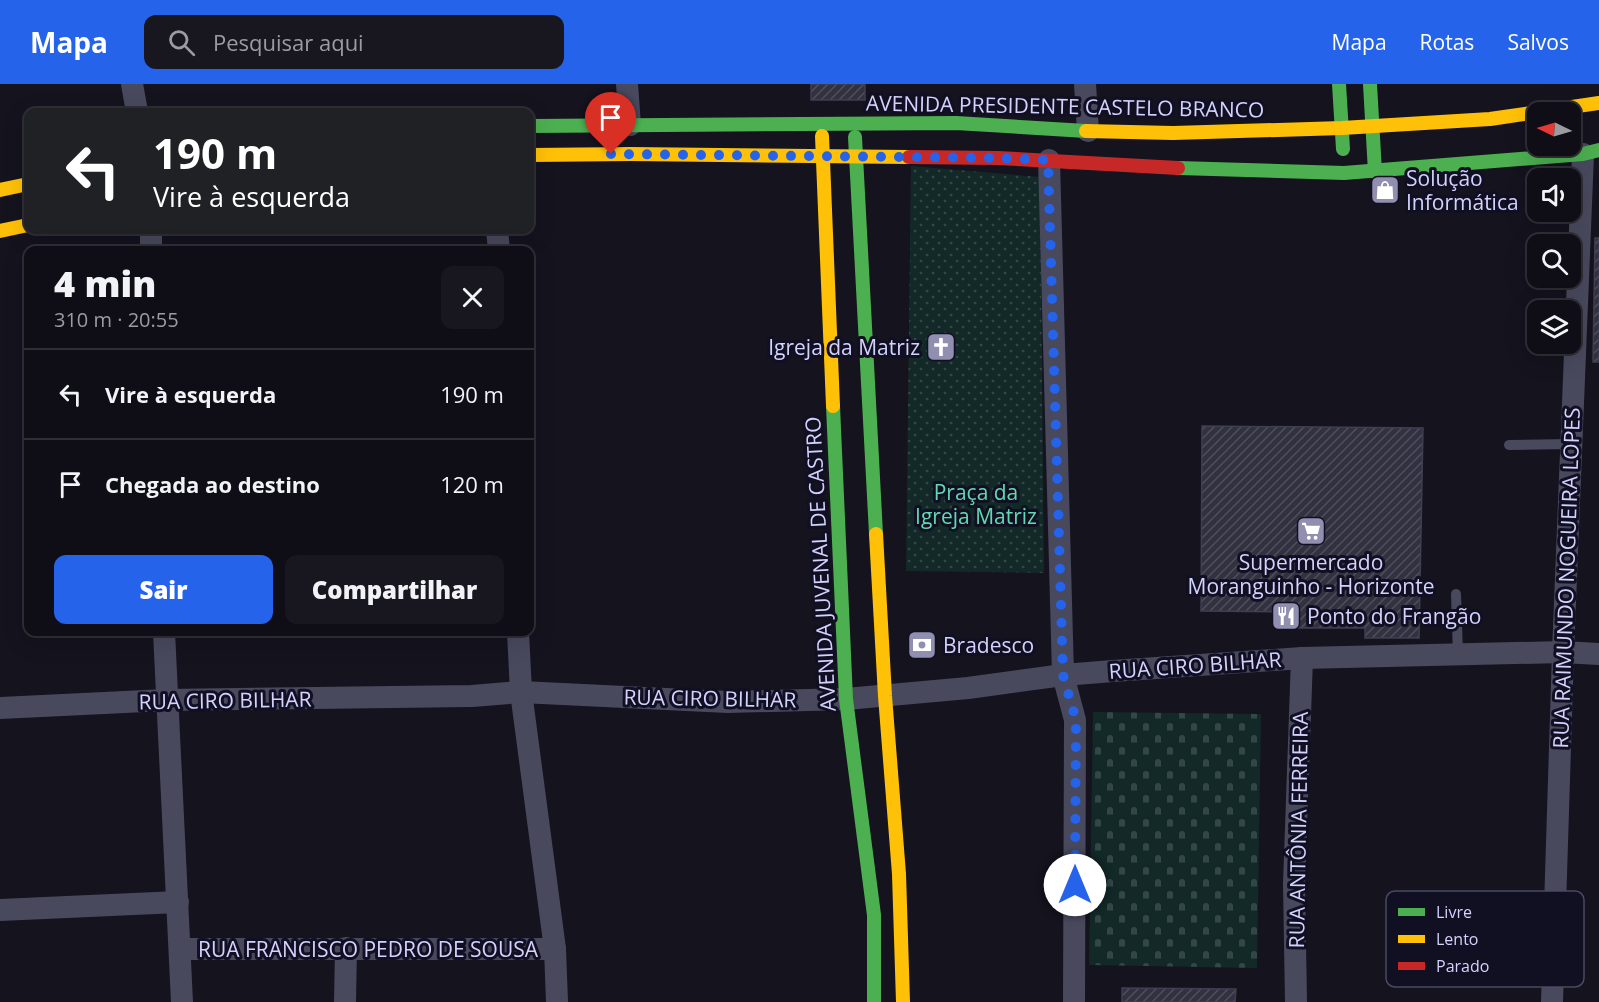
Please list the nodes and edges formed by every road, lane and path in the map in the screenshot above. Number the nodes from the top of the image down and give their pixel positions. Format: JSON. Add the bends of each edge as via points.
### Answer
{"nodes":[{"id":1,"x":132,"y":84,"type":"edge"},
{"id":2,"x":627,"y":84,"type":"edge"},
{"id":3,"x":1085,"y":84,"type":"edge"},
{"id":4,"x":1338,"y":84,"type":"edge"},
{"id":5,"x":1370,"y":84,"type":"edge"},
{"id":6,"x":1599,"y":103,"type":"edge"},
{"id":7,"x":136,"y":108,"type":"edge"},
{"id":8,"x":821,"y":123,"type":"junction"},
{"id":9,"x":854,"y":123,"type":"junction"},
{"id":10,"x":630,"y":125,"type":"junction"},
{"id":11,"x":1372,"y":125,"type":"junction"},
{"id":12,"x":534,"y":126,"type":"edge"},
{"id":13,"x":1342,"y":128,"type":"junction"},
{"id":14,"x":1088,"y":130,"type":"junction"},
{"id":15,"x":1591,"y":152,"type":"edge"},
{"id":16,"x":534,"y":155,"type":"edge"},
{"id":17,"x":823,"y":157,"type":"junction"},
{"id":18,"x":855,"y":157,"type":"junction"},
{"id":19,"x":1048,"y":160,"type":"junction"},
{"id":20,"x":1375,"y":172,"type":"junction"},
{"id":21,"x":1344,"y":173,"type":"junction"},
{"id":22,"x":24,"y":185,"type":"edge"},
{"id":23,"x":0,"y":190,"type":"edge"},
{"id":24,"x":24,"y":226,"type":"edge"},
{"id":25,"x":0,"y":231,"type":"edge"},
{"id":26,"x":1509,"y":444,"type":"dead end"},
{"id":27,"x":1571,"y":444,"type":"junction"},
{"id":28,"x":1456,"y":594,"type":"dead end"},
{"id":29,"x":164,"y":636,"type":"edge"},
{"id":30,"x":518,"y":636,"type":"edge"},
{"id":31,"x":1563,"y":652,"type":"junction"},
{"id":32,"x":1458,"y":654,"type":"junction"},
{"id":33,"x":1599,"y":654,"type":"edge"},
{"id":34,"x":1302,"y":658,"type":"junction"},
{"id":35,"x":1063,"y":675,"type":"junction"},
{"id":36,"x":521,"y":692,"type":"junction"},
{"id":37,"x":885,"y":696,"type":"junction"},
{"id":38,"x":846,"y":699,"type":"junction"},
{"id":39,"x":166,"y":700,"type":"junction"},
{"id":40,"x":0,"y":708,"type":"edge"},
{"id":41,"x":1555,"y":891,"type":"edge"},
{"id":42,"x":178,"y":902,"type":"junction"},
{"id":43,"x":0,"y":910,"type":"edge"},
{"id":44,"x":346,"y":948,"type":"junction"},
{"id":45,"x":180,"y":949,"type":"junction"},
{"id":46,"x":555,"y":949,"type":"junction"},
{"id":47,"x":1552,"y":987,"type":"edge"},
{"id":48,"x":182,"y":1002,"type":"edge"},
{"id":49,"x":345,"y":1002,"type":"edge"},
{"id":50,"x":557,"y":1002,"type":"edge"},
{"id":51,"x":874,"y":1002,"type":"edge"},
{"id":52,"x":903,"y":1002,"type":"edge"},
{"id":53,"x":1074,"y":1002,"type":"edge"},
{"id":54,"x":1296,"y":1002,"type":"edge"},
{"id":55,"x":1552,"y":1002,"type":"edge"}],
"edges":[{"from":1,"to":7,"type":"street"},
{"from":2,"to":10,"type":"street"},
{"from":3,"to":14,"type":"street"},
{"from":4,"to":13,"type":"main road"},
{"from":5,"to":11,"type":"main road"},
{"from":6,"to":11,"type":"main road","name":"AVENIDA PRESIDENTE CASTELO BRANCO","via":[[1490,119]]},
{"from":8,"to":9,"type":"main road","name":"AVENIDA PRESIDENTE CASTELO BRANCO"},
{"from":8,"to":10,"type":"main road","name":"AVENIDA PRESIDENTE CASTELO BRANCO"},
{"from":8,"to":17,"type":"main road","name":"AVENIDA JUVENAL DE CASTRO"},
{"from":9,"to":14,"type":"main road","name":"AVENIDA PRESIDENTE CASTELO BRANCO","via":[[956,123]]},
{"from":9,"to":18,"type":"main road"},
{"from":10,"to":12,"type":"main road","name":"AVENIDA PRESIDENTE CASTELO BRANCO"},
{"from":11,"to":13,"type":"main road","name":"AVENIDA PRESIDENTE CASTELO BRANCO"},
{"from":11,"to":20,"type":"main road"},
{"from":13,"to":14,"type":"main road","name":"AVENIDA PRESIDENTE CASTELO BRANCO","via":[[1173,133]]},
{"from":13,"to":21,"type":"main road"},
{"from":15,"to":20,"type":"main road"},
{"from":15,"to":27,"type":"street","name":"RUA RAIMUNDO NOGUEIRA LOPES"},
{"from":16,"to":17,"type":"main road"},
{"from":17,"to":18,"type":"main road"},
{"from":17,"to":38,"type":"main road","name":"AVENIDA JUVENAL DE CASTRO"},
{"from":18,"to":19,"type":"main road"},
{"from":18,"to":37,"type":"main road"},
{"from":19,"to":21,"type":"main road","via":[[1130,167]]},
{"from":19,"to":35,"type":"street"},
{"from":20,"to":21,"type":"main road"},
{"from":22,"to":23,"type":"main road"},
{"from":24,"to":25,"type":"main road"},
{"from":26,"to":27,"type":"lane"},
{"from":27,"to":31,"type":"street","name":"RUA RAIMUNDO NOGUEIRA LOPES"},
{"from":28,"to":32,"type":"lane"},
{"from":29,"to":39,"type":"street"},
{"from":30,"to":36,"type":"street"},
{"from":31,"to":32,"type":"street","name":"RUA CIRO BILHAR"},
{"from":31,"to":33,"type":"street","name":"RUA CIRO BILHAR"},
{"from":31,"to":41,"type":"street","name":"RUA RAIMUNDO NOGUEIRA LOPES"},
{"from":32,"to":34,"type":"street","name":"RUA CIRO BILHAR"},
{"from":34,"to":35,"type":"street","name":"RUA CIRO BILHAR"},
{"from":34,"to":54,"type":"street","name":"RUA ANTÔNIA FERREIRA","via":[[1294,884]]},
{"from":35,"to":37,"type":"street","name":"RUA CIRO BILHAR"},
{"from":35,"to":53,"type":"street","via":[[1076,720]]},
{"from":36,"to":38,"type":"street","name":"RUA CIRO BILHAR","via":[[728,702]]},
{"from":36,"to":39,"type":"street","name":"RUA CIRO BILHAR"},
{"from":36,"to":46,"type":"street"},
{"from":37,"to":38,"type":"street","name":"RUA CIRO BILHAR"},
{"from":37,"to":52,"type":"main road","via":[[899,874]]},
{"from":38,"to":51,"type":"main road","name":"AVENIDA JUVENAL DE CASTRO","via":[[874,915]]},
{"from":39,"to":40,"type":"street","name":"RUA CIRO BILHAR"},
{"from":39,"to":42,"type":"street"},
{"from":42,"to":43,"type":"street"},
{"from":42,"to":45,"type":"street"},
{"from":44,"to":45,"type":"street","name":"RUA FRANCISCO PEDRO DE SOUSA"},
{"from":44,"to":46,"type":"street","name":"RUA FRANCISCO PEDRO DE SOUSA"},
{"from":44,"to":49,"type":"street"},
{"from":45,"to":48,"type":"street"},
{"from":46,"to":50,"type":"street"},
{"from":47,"to":55,"type":"street","name":"RUA RAIMUNDO NOGUEIRA LOPES"}]}
